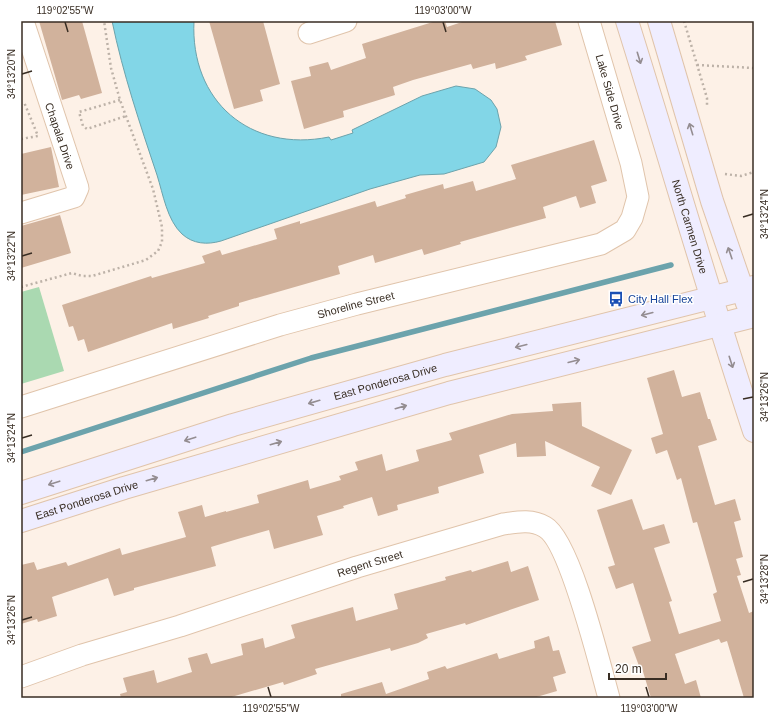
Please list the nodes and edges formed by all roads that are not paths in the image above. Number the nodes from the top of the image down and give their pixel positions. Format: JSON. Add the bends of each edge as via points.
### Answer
{"nodes":[{"id":1,"x":346,"y":21,"type":"edge"},
{"id":2,"x":589,"y":21,"type":"edge"},
{"id":3,"x":627,"y":21,"type":"edge"},
{"id":4,"x":659,"y":21,"type":"edge"},
{"id":5,"x":24,"y":32,"type":"edge"},
{"id":6,"x":309,"y":32,"type":"dead end"},
{"id":7,"x":631,"y":163,"type":"joint"},
{"id":8,"x":21,"y":213,"type":"edge"},
{"id":9,"x":748,"y":289,"type":"edge"},
{"id":10,"x":712,"y":298,"type":"junction"},
{"id":11,"x":753,"y":319,"type":"edge"},
{"id":12,"x":719,"y":325,"type":"junction"},
{"id":13,"x":21,"y":407,"type":"edge"},
{"id":14,"x":754,"y":431,"type":"edge"},
{"id":15,"x":21,"y":493,"type":"edge"},
{"id":16,"x":21,"y":521,"type":"edge"},
{"id":17,"x":21,"y":677,"type":"edge"},
{"id":18,"x":609,"y":698,"type":"edge"}],
"edges":[{"from":1,"to":6,"type":"street"},
{"from":2,"to":7,"type":"street","name":"Lake Side Drive"},
{"from":3,"to":10,"type":"main road","name":"North Carmen Drive","one_way":true},
{"from":9,"to":4,"type":"main road","one_way":true,"via":[[712,201]]},
{"from":5,"to":8,"type":"street","name":"Chapala Drive","via":[[78,188],[74,197]]},
{"from":7,"to":13,"type":"street","name":"Shoreline Street","via":[[638,197],[632,218],[625,230],[601,244],[287,323]]},
{"from":9,"to":10,"type":"main road","name":"East Ponderosa Drive"},
{"from":9,"to":11,"type":"main road"},
{"from":10,"to":12,"type":"main road","name":"North Carmen Drive"},
{"from":10,"to":15,"type":"main road","name":"East Ponderosa Drive","one_way":true,"via":[[445,364],[232,425]]},
{"from":11,"to":12,"type":"main road","name":"East Ponderosa Drive"},
{"from":12,"to":14,"type":"main road","name":"North Carmen Drive","one_way":true},
{"from":16,"to":12,"type":"main road","name":"East Ponderosa Drive","one_way":true,"via":[[124,488],[449,393]]},
{"from":17,"to":18,"type":"street","name":"Regent Street","via":[[356,567],[503,524],[527,522],[536,523],[550,531],[566,559]]}]}
